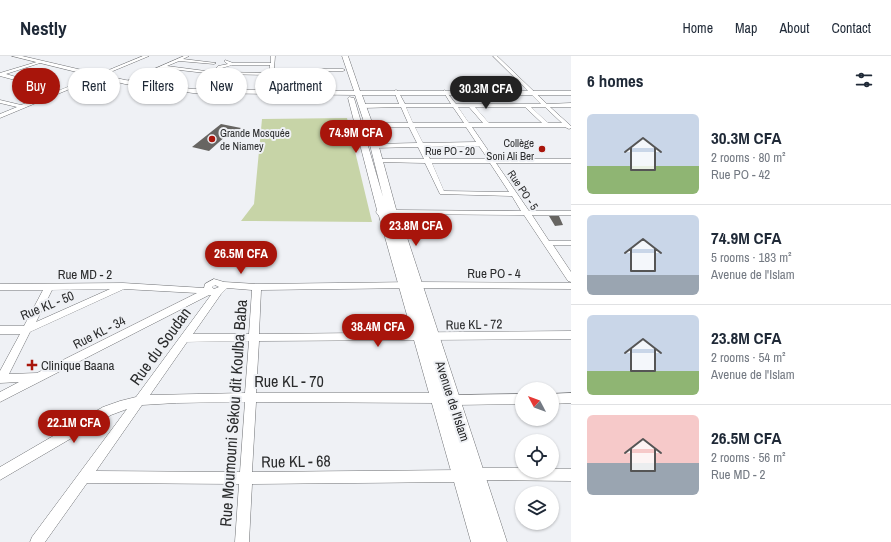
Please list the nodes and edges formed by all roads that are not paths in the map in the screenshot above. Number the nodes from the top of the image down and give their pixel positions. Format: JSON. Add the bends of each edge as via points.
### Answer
{"nodes":[{"id":1,"x":15,"y":56,"type":"edge"},
{"id":2,"x":26,"y":56,"type":"edge"},
{"id":3,"x":147,"y":56,"type":"edge"},
{"id":4,"x":187,"y":56,"type":"edge"},
{"id":5,"x":229,"y":56,"type":"edge"},
{"id":6,"x":272,"y":56,"type":"edge"},
{"id":7,"x":340,"y":56,"type":"edge"},
{"id":8,"x":345,"y":56,"type":"edge"},
{"id":9,"x":495,"y":56,"type":"edge"},
{"id":10,"x":179,"y":60,"type":"junction"},
{"id":11,"x":226,"y":61,"type":"junction"},
{"id":12,"x":39,"y":62,"type":"junction"},
{"id":13,"x":214,"y":63,"type":"junction"},
{"id":14,"x":56,"y":64,"type":"junction"},
{"id":15,"x":232,"y":64,"type":"junction"},
{"id":16,"x":273,"y":64,"type":"junction"},
{"id":17,"x":161,"y":67,"type":"joint"},
{"id":18,"x":220,"y":67,"type":"joint"},
{"id":19,"x":72,"y":68,"type":"edge"},
{"id":20,"x":118,"y":68,"type":"edge"},
{"id":21,"x":272,"y":68,"type":"edge"},
{"id":22,"x":196,"y":71,"type":"edge"},
{"id":23,"x":336,"y":72,"type":"edge"},
{"id":24,"x":346,"y":72,"type":"junction"},
{"id":25,"x":0,"y":75,"type":"edge"},
{"id":26,"x":12,"y":78,"type":"edge"},
{"id":27,"x":12,"y":79,"type":"edge"},
{"id":28,"x":3,"y":81,"type":"dead end"},
{"id":29,"x":120,"y":81,"type":"edge"},
{"id":30,"x":347,"y":84,"type":"dead end"},
{"id":31,"x":188,"y":87,"type":"edge"},
{"id":32,"x":68,"y":88,"type":"edge"},
{"id":33,"x":60,"y":91,"type":"edge"},
{"id":34,"x":255,"y":92,"type":"joint"},
{"id":35,"x":336,"y":92,"type":"edge"},
{"id":36,"x":336,"y":92,"type":"edge"},
{"id":37,"x":353,"y":92,"type":"junction"},
{"id":38,"x":396,"y":92,"type":"junction"},
{"id":39,"x":445,"y":92,"type":"junction"},
{"id":40,"x":532,"y":92,"type":"junction"},
{"id":41,"x":571,"y":92,"type":"edge"},
{"id":42,"x":0,"y":101,"type":"edge"},
{"id":43,"x":28,"y":104,"type":"edge"},
{"id":44,"x":526,"y":105,"type":"junction"},
{"id":45,"x":546,"y":105,"type":"junction"},
{"id":46,"x":571,"y":105,"type":"edge"},
{"id":47,"x":362,"y":106,"type":"junction"},
{"id":48,"x":403,"y":106,"type":"junction"},
{"id":49,"x":454,"y":106,"type":"junction"},
{"id":50,"x":471,"y":106,"type":"junction"},
{"id":51,"x":21,"y":107,"type":"junction"},
{"id":52,"x":0,"y":116,"type":"edge"},
{"id":53,"x":368,"y":125,"type":"junction"},
{"id":54,"x":412,"y":125,"type":"junction"},
{"id":55,"x":468,"y":125,"type":"junction"},
{"id":56,"x":487,"y":125,"type":"junction"},
{"id":57,"x":547,"y":125,"type":"junction"},
{"id":58,"x":569,"y":127,"type":"edge"},
{"id":59,"x":481,"y":144,"type":"junction"},
{"id":60,"x":420,"y":145,"type":"junction"},
{"id":61,"x":374,"y":146,"type":"junction"},
{"id":62,"x":378,"y":161,"type":"junction"},
{"id":63,"x":428,"y":161,"type":"junction"},
{"id":64,"x":492,"y":161,"type":"junction"},
{"id":65,"x":571,"y":161,"type":"edge"},
{"id":66,"x":514,"y":194,"type":"junction"},
{"id":67,"x":389,"y":212,"type":"junction"},
{"id":68,"x":527,"y":213,"type":"junction"},
{"id":69,"x":571,"y":213,"type":"edge"},
{"id":70,"x":571,"y":243,"type":"edge"},
{"id":71,"x":547,"y":244,"type":"junction"},
{"id":72,"x":571,"y":279,"type":"edge"},
{"id":73,"x":410,"y":285,"type":"junction"},
{"id":74,"x":123,"y":286,"type":"junction"},
{"id":75,"x":571,"y":286,"type":"edge"},
{"id":76,"x":0,"y":287,"type":"edge"},
{"id":77,"x":49,"y":287,"type":"junction"},
{"id":78,"x":257,"y":287,"type":"junction"},
{"id":79,"x":170,"y":288,"type":"junction"},
{"id":80,"x":184,"y":289,"type":"junction"},
{"id":81,"x":214,"y":289,"type":"junction"},
{"id":82,"x":189,"y":301,"type":"junction"},
{"id":83,"x":0,"y":330,"type":"edge"},
{"id":84,"x":26,"y":330,"type":"junction"},
{"id":85,"x":571,"y":335,"type":"edge"},
{"id":86,"x":426,"y":337,"type":"junction"},
{"id":87,"x":186,"y":338,"type":"junction"},
{"id":88,"x":254,"y":338,"type":"junction"},
{"id":89,"x":38,"y":377,"type":"junction"},
{"id":90,"x":1,"y":379,"type":"edge"},
{"id":91,"x":0,"y":397,"type":"edge"},
{"id":92,"x":250,"y":397,"type":"junction"},
{"id":93,"x":437,"y":398,"type":"junction"},
{"id":94,"x":571,"y":398,"type":"edge"},
{"id":95,"x":515,"y":399,"type":"edge"},
{"id":96,"x":559,"y":399,"type":"edge"},
{"id":97,"x":141,"y":400,"type":"junction"},
{"id":98,"x":453,"y":400,"type":"junction"},
{"id":99,"x":0,"y":474,"type":"edge"},
{"id":100,"x":476,"y":474,"type":"junction"},
{"id":101,"x":571,"y":475,"type":"edge"},
{"id":102,"x":460,"y":476,"type":"junction"},
{"id":103,"x":84,"y":477,"type":"junction"},
{"id":104,"x":245,"y":478,"type":"junction"},
{"id":105,"x":37,"y":542,"type":"edge"},
{"id":106,"x":242,"y":542,"type":"edge"},
{"id":107,"x":480,"y":542,"type":"edge"},
{"id":108,"x":498,"y":542,"type":"edge"}],
"edges":[{"from":1,"to":12,"type":"main road"},
{"from":2,"to":14,"type":"main road"},
{"from":3,"to":20,"type":"street"},
{"from":4,"to":10,"type":"street"},
{"from":5,"to":11,"type":"street"},
{"from":6,"to":16,"type":"street"},
{"from":7,"to":24,"type":"main road"},
{"from":8,"to":24,"type":"main road"},
{"from":9,"to":40,"type":"street"},
{"from":10,"to":13,"type":"street"},
{"from":10,"to":17,"type":"street"},
{"from":11,"to":13,"type":"street"},
{"from":11,"to":15,"type":"street"},
{"from":12,"to":14,"type":"main road"},
{"from":12,"to":25,"type":"street"},
{"from":13,"to":18,"type":"street"},
{"from":14,"to":19,"type":"main road"},
{"from":15,"to":16,"type":"street"},
{"from":15,"to":18,"type":"street"},
{"from":16,"to":21,"type":"street"},
{"from":17,"to":22,"type":"street"},
{"from":23,"to":24,"type":"street"},
{"from":24,"to":37,"type":"main road"},
{"from":25,"to":26,"type":"street"},
{"from":27,"to":28,"type":"street"},
{"from":29,"to":34,"type":"main road","via":[[166,88]]},
{"from":30,"to":37,"type":"main road"},
{"from":31,"to":34,"type":"main road"},
{"from":32,"to":33,"type":"street"},
{"from":35,"to":37,"type":"main road"},
{"from":36,"to":37,"type":"main road"},
{"from":37,"to":38,"type":"main road"},
{"from":37,"to":47,"type":"main road","name":"Avenue de l'Islam"},
{"from":37,"to":67,"type":"main road","name":"Avenue de l'Islam"},
{"from":38,"to":39,"type":"main road"},
{"from":38,"to":48,"type":"street"},
{"from":39,"to":40,"type":"main road"},
{"from":39,"to":49,"type":"street","name":"Rue PO - 5"},
{"from":40,"to":41,"type":"main road"},
{"from":40,"to":45,"type":"street"},
{"from":42,"to":51,"type":"street"},
{"from":43,"to":51,"type":"street"},
{"from":44,"to":45,"type":"street"},
{"from":44,"to":50,"type":"street"},
{"from":44,"to":57,"type":"street"},
{"from":45,"to":46,"type":"street"},
{"from":45,"to":58,"type":"street"},
{"from":47,"to":48,"type":"street"},
{"from":47,"to":53,"type":"main road","name":"Avenue de l'Islam"},
{"from":48,"to":49,"type":"street"},
{"from":48,"to":54,"type":"street"},
{"from":49,"to":50,"type":"street"},
{"from":49,"to":55,"type":"street","name":"Rue PO - 5"},
{"from":50,"to":56,"type":"street"},
{"from":51,"to":52,"type":"street"},
{"from":53,"to":54,"type":"street"},
{"from":53,"to":61,"type":"main road","name":"Avenue de l'Islam"},
{"from":54,"to":55,"type":"street"},
{"from":54,"to":60,"type":"street"},
{"from":55,"to":56,"type":"street"},
{"from":55,"to":59,"type":"street","name":"Rue PO - 5"},
{"from":56,"to":57,"type":"street"},
{"from":57,"to":58,"type":"street"},
{"from":59,"to":60,"type":"street"},
{"from":59,"to":64,"type":"street","name":"Rue PO - 5"},
{"from":60,"to":61,"type":"street"},
{"from":60,"to":63,"type":"street"},
{"from":61,"to":62,"type":"main road","name":"Avenue de l'Islam"},
{"from":62,"to":63,"type":"street","name":"Rue PO - 20"},
{"from":62,"to":67,"type":"main road","name":"Avenue de l'Islam"},
{"from":63,"to":64,"type":"street","name":"Rue PO - 20"},
{"from":63,"to":66,"type":"street","via":[[442,193]]},
{"from":64,"to":65,"type":"street","name":"Rue PO - 20"},
{"from":64,"to":66,"type":"street","name":"Rue PO - 5"},
{"from":66,"to":68,"type":"street","name":"Rue PO - 5"},
{"from":67,"to":68,"type":"street"},
{"from":67,"to":73,"type":"main road","name":"Avenue de l'Islam"},
{"from":68,"to":69,"type":"street"},
{"from":68,"to":71,"type":"street","name":"Rue PO - 5"},
{"from":70,"to":71,"type":"street"},
{"from":71,"to":72,"type":"street","name":"Rue PO - 5"},
{"from":73,"to":75,"type":"street","name":"Rue PO - 4"},
{"from":73,"to":78,"type":"street","name":"Rue MD - 2"},
{"from":73,"to":86,"type":"main road","name":"Avenue de l'Islam"},
{"from":74,"to":77,"type":"street","name":"Rue MD - 2"},
{"from":74,"to":79,"type":"street","name":"Rue MD - 2"},
{"from":74,"to":84,"type":"street","name":"Rue KL - 50"},
{"from":76,"to":77,"type":"street","name":"Rue MD - 2"},
{"from":77,"to":84,"type":"street"},
{"from":78,"to":81,"type":"street","name":"Rue MD - 2"},
{"from":78,"to":88,"type":"street","name":"Rue Moumouni Sékou dit Koulba Baba"},
{"from":79,"to":80,"type":"street","name":"Rue MD - 2"},
{"from":79,"to":81,"type":"street","name":"Rue MD - 2"},
{"from":80,"to":81,"type":"street","name":"Rue MD - 2"},
{"from":80,"to":82,"type":"street"},
{"from":81,"to":82,"type":"street","name":"Rue KL - 34"},
{"from":81,"to":87,"type":"street","name":"Rue du Soudan","via":[[209,304]]},
{"from":82,"to":89,"type":"street","name":"Rue KL - 34"},
{"from":83,"to":84,"type":"street","name":"Rue KL - 50"},
{"from":84,"to":90,"type":"street"},
{"from":85,"to":86,"type":"street","name":"Rue KL - 72"},
{"from":86,"to":88,"type":"street","name":"Rue KL - 72"},
{"from":86,"to":93,"type":"main road","name":"Avenue de l'Islam"},
{"from":86,"to":98,"type":"main road","name":"Avenue de l'Islam"},
{"from":87,"to":88,"type":"street","name":"Rue KL - 72"},
{"from":87,"to":97,"type":"street","name":"Rue du Soudan"},
{"from":88,"to":92,"type":"street","name":"Rue Moumouni Sékou dit Koulba Baba"},
{"from":89,"to":90,"type":"street"},
{"from":89,"to":91,"type":"street","name":"Rue KL - 34"},
{"from":92,"to":93,"type":"street","name":"Rue KL - 70"},
{"from":92,"to":97,"type":"street","name":"Rue KL - 70"},
{"from":92,"to":104,"type":"street","name":"Rue Moumouni Sékou dit Koulba Baba"},
{"from":93,"to":102,"type":"main road","name":"Avenue de l'Islam"},
{"from":94,"to":96,"type":"street"},
{"from":95,"to":98,"type":"street"},
{"from":97,"to":99,"type":"street","name":"Rue KL - 70","via":[[118,405]]},
{"from":97,"to":103,"type":"street","name":"Rue du Soudan"},
{"from":98,"to":100,"type":"main road","name":"Avenue de l'Islam"},
{"from":100,"to":101,"type":"street"},
{"from":100,"to":108,"type":"main road","name":"Avenue de l'Islam"},
{"from":102,"to":104,"type":"street","name":"Rue KL - 68"},
{"from":102,"to":107,"type":"main road","name":"Avenue de l'Islam"},
{"from":103,"to":104,"type":"street","name":"Rue KL - 68"},
{"from":103,"to":105,"type":"street","name":"Rue du Soudan"},
{"from":104,"to":106,"type":"street","name":"Rue Moumouni Sékou dit Koulba Baba"}]}
